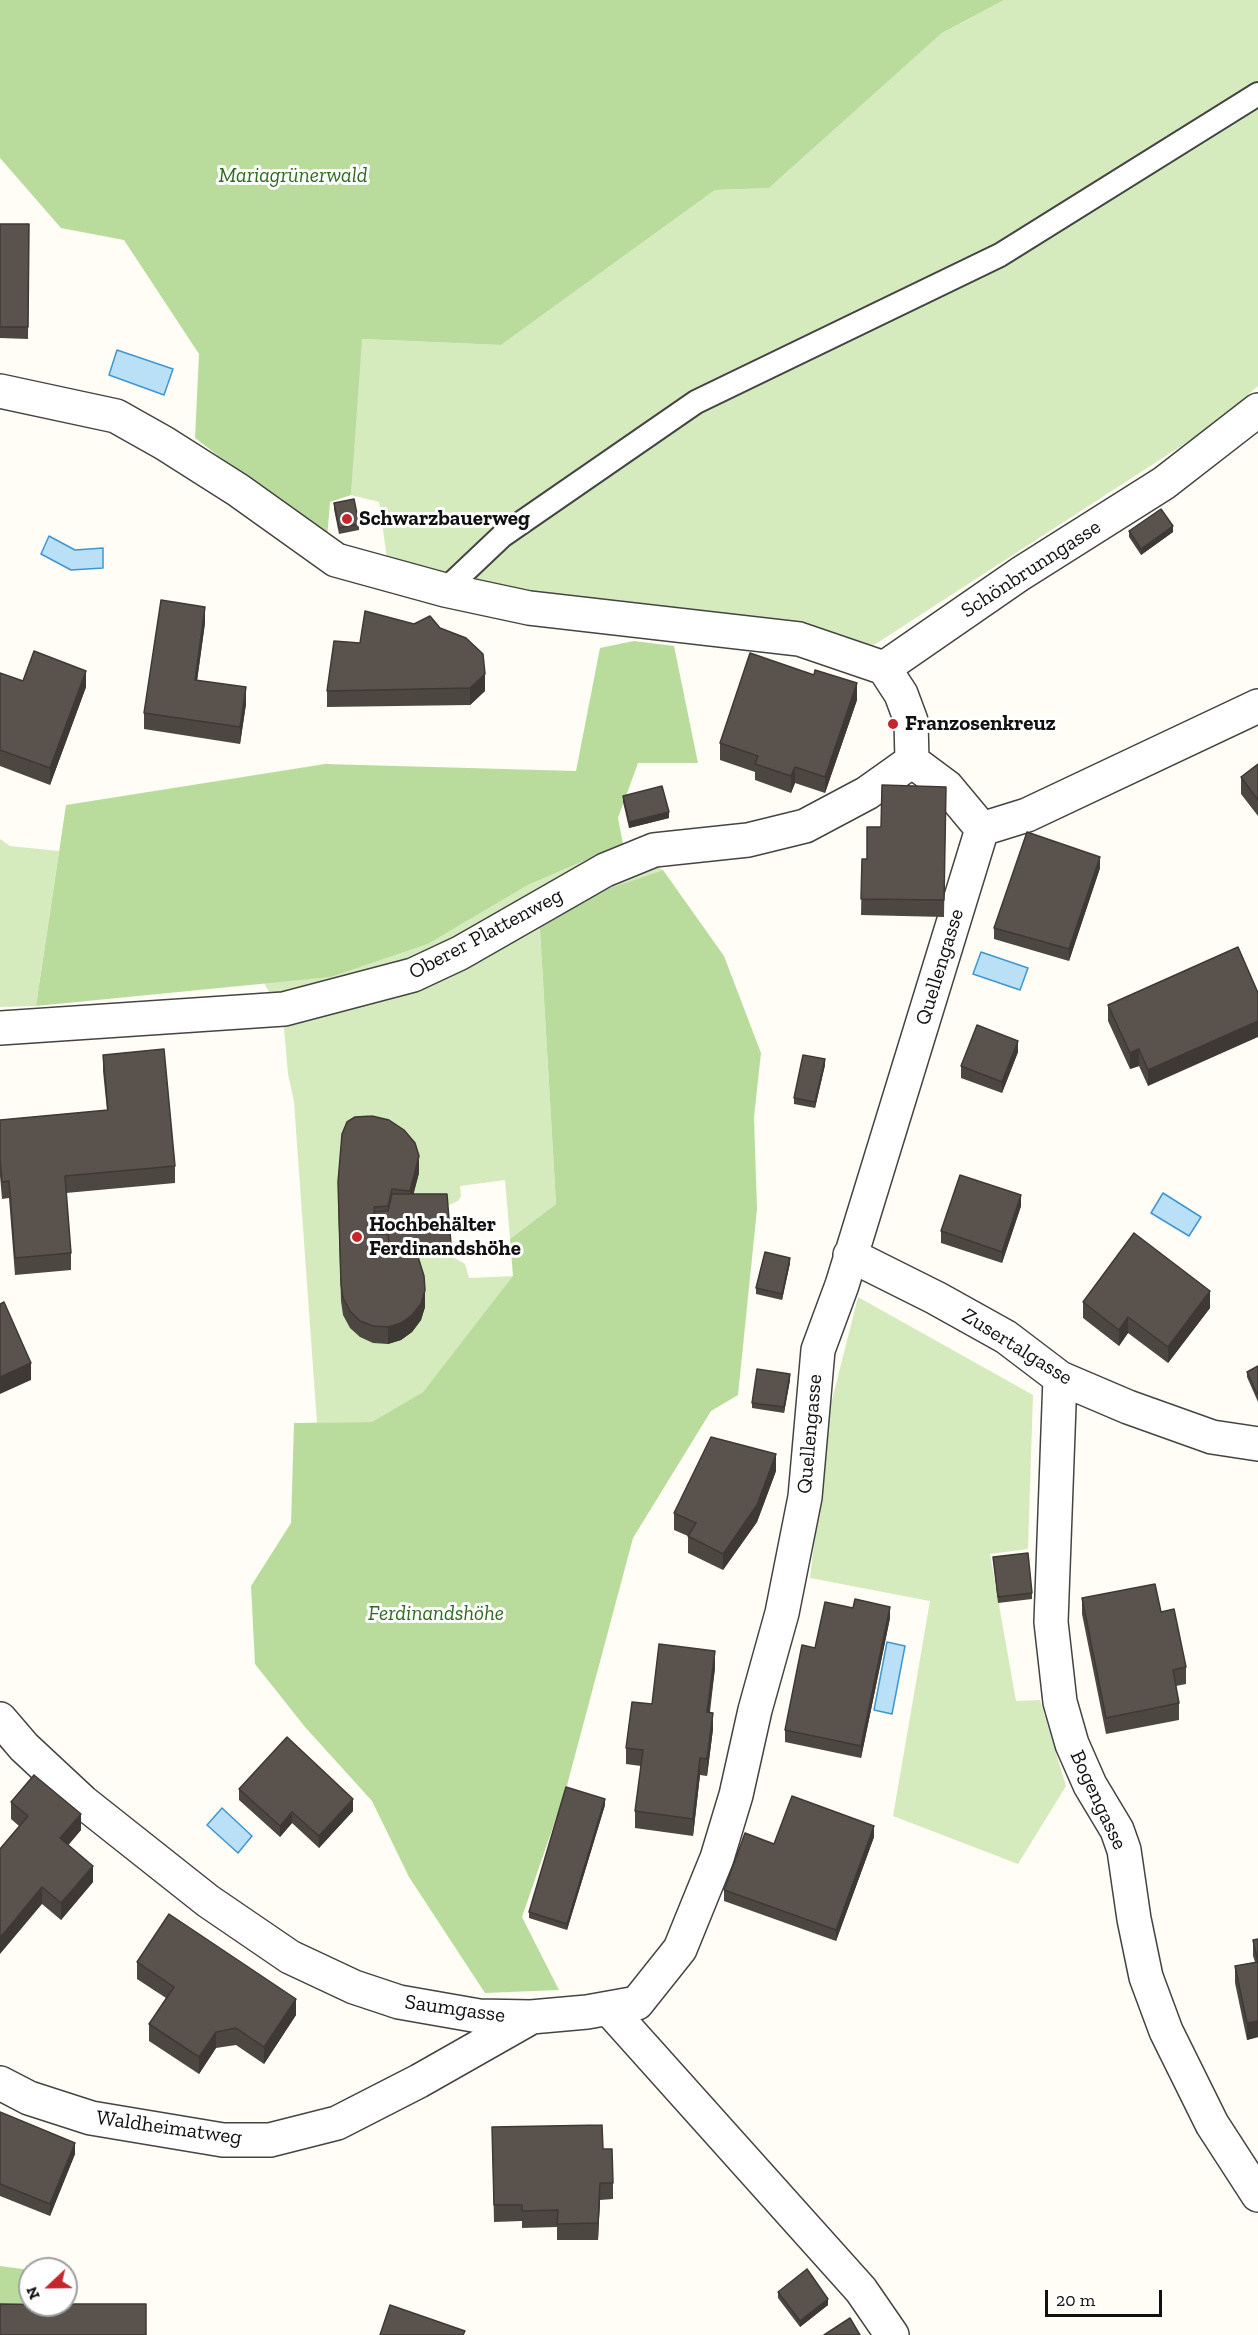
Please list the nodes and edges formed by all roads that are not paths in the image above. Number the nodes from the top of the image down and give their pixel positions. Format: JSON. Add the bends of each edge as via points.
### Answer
{"nodes":[{"id":1,"x":1258,"y":94,"type":"edge"},
{"id":2,"x":0,"y":392,"type":"edge"},
{"id":3,"x":1258,"y":410,"type":"edge"},
{"id":4,"x":445,"y":590,"type":"junction"},
{"id":5,"x":884,"y":668,"type":"junction"},
{"id":6,"x":1258,"y":705,"type":"edge"},
{"id":7,"x":912,"y":761,"type":"junction"},
{"id":8,"x":982,"y":829,"type":"junction"},
{"id":9,"x":0,"y":1028,"type":"edge"},
{"id":10,"x":850,"y":1255,"type":"junction"},
{"id":11,"x":1060,"y":1378,"type":"junction"},
{"id":12,"x":1258,"y":1444,"type":"edge"},
{"id":13,"x":0,"y":1719,"type":"edge"},
{"id":14,"x":610,"y":2010,"type":"junction"},
{"id":15,"x":531,"y":2017,"type":"junction"},
{"id":16,"x":0,"y":2083,"type":"edge"},
{"id":17,"x":1258,"y":2195,"type":"edge"},
{"id":18,"x":892,"y":2335,"type":"edge"}],
"edges":[{"from":1,"to":4,"type":"lane","via":[[1000,255],[696,402],[502,536]]},
{"from":2,"to":4,"type":"street","via":[[116,416],[238,490],[336,560]]},
{"from":3,"to":5,"type":"street","name":"Schönbrunngasse","via":[[1164,483],[1020,574]]},
{"from":4,"to":5,"type":"street","via":[[529,608],[799,639]]},
{"from":5,"to":7,"type":"street","via":[[901,694],[911,721]]},
{"from":6,"to":8,"type":"street","via":[[1027,815]]},
{"from":7,"to":8,"type":"street","via":[[947,787]]},
{"from":7,"to":9,"type":"street","name":"Oberer Plattenweg","via":[[867,793],[805,826],[748,840],[654,850],[605,870],[460,953],[413,975],[284,1009]]},
{"from":8,"to":10,"type":"street","name":"Quellengasse"},
{"from":10,"to":11,"type":"street","name":"Zusertalgasse","via":[[1006,1337]]},
{"from":10,"to":14,"type":"street","name":"Quellengasse","via":[[818,1350],[806,1497],[782,1614],[717,1858],[680,1949],[637,2003]]},
{"from":11,"to":12,"type":"street","name":"Zusertalgasse","via":[[1212,1437]]},
{"from":11,"to":17,"type":"street","name":"Bogengasse","via":[[1051,1622],[1060,1702],[1072,1744],[1124,1850],[1146,1977],[1166,2031],[1212,2124]]},
{"from":13,"to":15,"type":"street","name":"Saumgasse","via":[[83,1802],[208,1901],[290,1957],[354,1987],[399,2002],[479,2016]]},
{"from":14,"to":15,"type":"street","name":"Saumgasse"},
{"from":14,"to":18,"type":"street","via":[[861,2290]]},
{"from":15,"to":16,"type":"street","name":"Waldheimatweg","via":[[337,2123],[270,2140],[212,2138],[91,2118],[29,2098]]}]}
